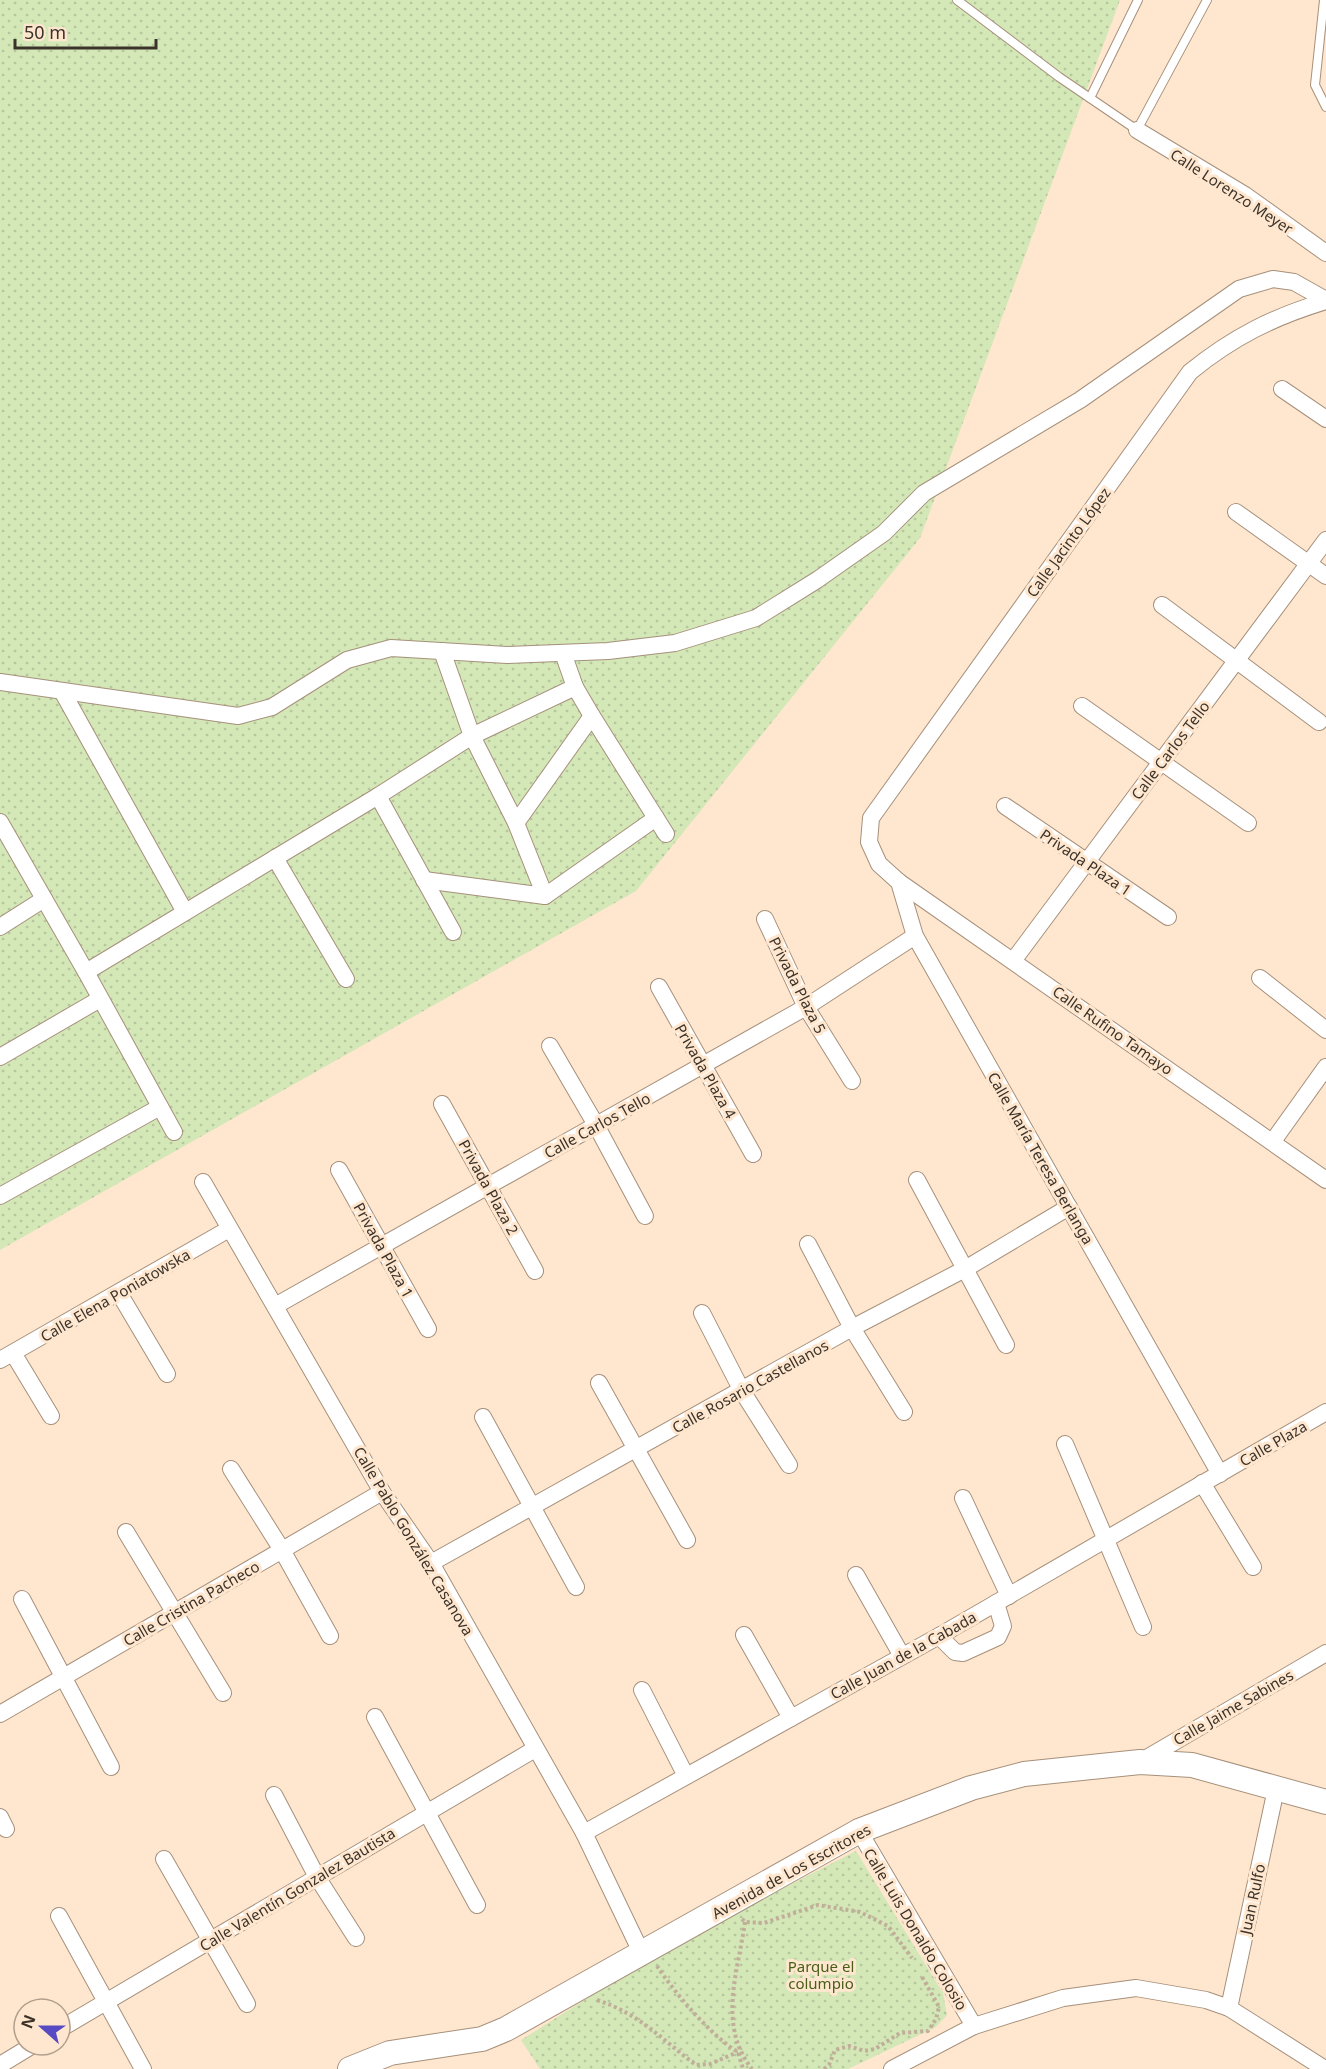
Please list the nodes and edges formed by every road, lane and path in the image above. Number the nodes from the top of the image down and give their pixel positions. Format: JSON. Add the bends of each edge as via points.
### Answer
{"nodes":[{"id":1,"x":957,"y":0,"type":"edge"},
{"id":2,"x":1138,"y":0,"type":"edge"},
{"id":3,"x":1208,"y":0,"type":"edge"},
{"id":4,"x":1324,"y":0,"type":"edge"},
{"id":5,"x":1090,"y":98,"type":"junction"},
{"id":6,"x":1326,"y":108,"type":"edge"},
{"id":7,"x":1137,"y":130,"type":"junction"},
{"id":8,"x":1326,"y":253,"type":"edge"},
{"id":9,"x":1326,"y":301,"type":"edge"},
{"id":10,"x":1282,"y":389,"type":"dead end"},
{"id":11,"x":1326,"y":419,"type":"edge"},
{"id":12,"x":1236,"y":512,"type":"dead end"},
{"id":13,"x":1326,"y":540,"type":"edge"},
{"id":14,"x":1308,"y":564,"type":"junction"},
{"id":15,"x":1326,"y":576,"type":"edge"},
{"id":16,"x":1162,"y":605,"type":"dead end"},
{"id":17,"x":442,"y":651,"type":"junction"},
{"id":18,"x":563,"y":653,"type":"junction"},
{"id":19,"x":1236,"y":662,"type":"junction"},
{"id":20,"x":0,"y":682,"type":"edge"},
{"id":21,"x":575,"y":687,"type":"junction"},
{"id":22,"x":62,"y":691,"type":"junction"},
{"id":23,"x":1082,"y":706,"type":"dead end"},
{"id":24,"x":592,"y":716,"type":"junction"},
{"id":25,"x":1319,"y":722,"type":"dead end"},
{"id":26,"x":472,"y":736,"type":"junction"},
{"id":27,"x":1162,"y":761,"type":"junction"},
{"id":28,"x":378,"y":796,"type":"junction"},
{"id":29,"x":1005,"y":806,"type":"dead end"},
{"id":30,"x":656,"y":818,"type":"junction"},
{"id":31,"x":0,"y":822,"type":"edge"},
{"id":32,"x":516,"y":823,"type":"junction"},
{"id":33,"x":1248,"y":823,"type":"dead end"},
{"id":34,"x":666,"y":834,"type":"dead end"},
{"id":35,"x":868,"y":842,"type":"joint"},
{"id":36,"x":274,"y":858,"type":"junction"},
{"id":37,"x":1087,"y":862,"type":"junction"},
{"id":38,"x":424,"y":880,"type":"junction"},
{"id":39,"x":899,"y":882,"type":"junction"},
{"id":40,"x":545,"y":896,"type":"junction"},
{"id":41,"x":44,"y":899,"type":"junction"},
{"id":42,"x":185,"y":912,"type":"junction"},
{"id":43,"x":1168,"y":917,"type":"dead end"},
{"id":44,"x":765,"y":919,"type":"dead end"},
{"id":45,"x":0,"y":927,"type":"edge"},
{"id":46,"x":453,"y":932,"type":"dead end"},
{"id":47,"x":915,"y":936,"type":"junction"},
{"id":48,"x":1013,"y":961,"type":"junction"},
{"id":49,"x":86,"y":972,"type":"junction"},
{"id":50,"x":1260,"y":978,"type":"dead end"},
{"id":51,"x":346,"y":979,"type":"dead end"},
{"id":52,"x":659,"y":987,"type":"dead end"},
{"id":53,"x":100,"y":999,"type":"junction"},
{"id":54,"x":806,"y":1007,"type":"junction"},
{"id":55,"x":1326,"y":1030,"type":"edge"},
{"id":56,"x":550,"y":1046,"type":"dead end"},
{"id":57,"x":0,"y":1057,"type":"edge"},
{"id":58,"x":702,"y":1066,"type":"junction"},
{"id":59,"x":1326,"y":1067,"type":"edge"},
{"id":60,"x":852,"y":1081,"type":"dead end"},
{"id":61,"x":442,"y":1104,"type":"dead end"},
{"id":62,"x":160,"y":1107,"type":"junction"},
{"id":63,"x":596,"y":1125,"type":"junction"},
{"id":64,"x":174,"y":1132,"type":"dead end"},
{"id":65,"x":1273,"y":1142,"type":"junction"},
{"id":66,"x":753,"y":1154,"type":"dead end"},
{"id":67,"x":339,"y":1170,"type":"dead end"},
{"id":68,"x":917,"y":1180,"type":"dead end"},
{"id":69,"x":1326,"y":1180,"type":"edge"},
{"id":70,"x":203,"y":1182,"type":"dead end"},
{"id":71,"x":488,"y":1186,"type":"junction"},
{"id":72,"x":0,"y":1196,"type":"edge"},
{"id":73,"x":1069,"y":1207,"type":"junction"},
{"id":74,"x":645,"y":1216,"type":"dead end"},
{"id":75,"x":230,"y":1229,"type":"junction"},
{"id":76,"x":382,"y":1244,"type":"junction"},
{"id":77,"x":808,"y":1244,"type":"dead end"},
{"id":78,"x":965,"y":1269,"type":"junction"},
{"id":79,"x":535,"y":1270,"type":"dead end"},
{"id":80,"x":118,"y":1293,"type":"junction"},
{"id":81,"x":275,"y":1306,"type":"junction"},
{"id":82,"x":702,"y":1313,"type":"dead end"},
{"id":83,"x":852,"y":1328,"type":"junction"},
{"id":84,"x":428,"y":1329,"type":"dead end"},
{"id":85,"x":1006,"y":1345,"type":"dead end"},
{"id":86,"x":7,"y":1357,"type":"edge"},
{"id":87,"x":167,"y":1374,"type":"dead end"},
{"id":88,"x":599,"y":1383,"type":"dead end"},
{"id":89,"x":742,"y":1391,"type":"junction"},
{"id":90,"x":904,"y":1412,"type":"dead end"},
{"id":91,"x":1326,"y":1412,"type":"edge"},
{"id":92,"x":51,"y":1416,"type":"dead end"},
{"id":93,"x":483,"y":1417,"type":"dead end"},
{"id":94,"x":1065,"y":1444,"type":"dead end"},
{"id":95,"x":636,"y":1450,"type":"junction"},
{"id":96,"x":789,"y":1466,"type":"dead end"},
{"id":97,"x":231,"y":1469,"type":"dead end"},
{"id":98,"x":1220,"y":1474,"type":"junction"},
{"id":99,"x":1202,"y":1484,"type":"junction"},
{"id":100,"x":382,"y":1492,"type":"junction"},
{"id":101,"x":963,"y":1498,"type":"dead end"},
{"id":102,"x":532,"y":1508,"type":"junction"},
{"id":103,"x":126,"y":1532,"type":"dead end"},
{"id":104,"x":687,"y":1540,"type":"dead end"},
{"id":105,"x":1105,"y":1541,"type":"junction"},
{"id":106,"x":282,"y":1550,"type":"junction"},
{"id":107,"x":431,"y":1563,"type":"junction"},
{"id":108,"x":1253,"y":1567,"type":"dead end"},
{"id":109,"x":855,"y":1575,"type":"dead end"},
{"id":110,"x":576,"y":1587,"type":"dead end"},
{"id":111,"x":22,"y":1599,"type":"dead end"},
{"id":112,"x":1002,"y":1600,"type":"junction"},
{"id":113,"x":174,"y":1613,"type":"junction"},
{"id":114,"x":1143,"y":1627,"type":"dead end"},
{"id":115,"x":744,"y":1635,"type":"dead end"},
{"id":116,"x":330,"y":1636,"type":"dead end"},
{"id":117,"x":939,"y":1636,"type":"junction"},
{"id":118,"x":1326,"y":1653,"type":"edge"},
{"id":119,"x":902,"y":1656,"type":"junction"},
{"id":120,"x":63,"y":1678,"type":"junction"},
{"id":121,"x":642,"y":1690,"type":"dead end"},
{"id":122,"x":223,"y":1693,"type":"dead end"},
{"id":123,"x":0,"y":1714,"type":"edge"},
{"id":124,"x":375,"y":1717,"type":"dead end"},
{"id":125,"x":791,"y":1718,"type":"junction"},
{"id":126,"x":535,"y":1749,"type":"junction"},
{"id":127,"x":1140,"y":1762,"type":"junction"},
{"id":128,"x":111,"y":1767,"type":"dead end"},
{"id":129,"x":686,"y":1776,"type":"junction"},
{"id":130,"x":1275,"y":1789,"type":"junction"},
{"id":131,"x":274,"y":1795,"type":"dead end"},
{"id":132,"x":1326,"y":1802,"type":"edge"},
{"id":133,"x":426,"y":1813,"type":"junction"},
{"id":134,"x":859,"y":1831,"type":"junction"},
{"id":135,"x":584,"y":1833,"type":"junction"},
{"id":136,"x":164,"y":1859,"type":"dead end"},
{"id":137,"x":317,"y":1877,"type":"junction"},
{"id":138,"x":729,"y":1904,"type":"junction"},
{"id":139,"x":477,"y":1905,"type":"dead end"},
{"id":140,"x":59,"y":1917,"type":"dead end"},
{"id":141,"x":745,"y":1922,"type":"junction"},
{"id":142,"x":356,"y":1938,"type":"dead end"},
{"id":143,"x":210,"y":1941,"type":"junction"},
{"id":144,"x":644,"y":1951,"type":"junction"},
{"id":145,"x":571,"y":1993,"type":"junction"},
{"id":146,"x":105,"y":2002,"type":"junction"},
{"id":147,"x":247,"y":2004,"type":"dead end"},
{"id":148,"x":1229,"y":2008,"type":"junction"},
{"id":149,"x":72,"y":2022,"type":"edge"},
{"id":150,"x":974,"y":2026,"type":"junction"},
{"id":151,"x":738,"y":2052,"type":"junction"},
{"id":152,"x":143,"y":2069,"type":"edge"},
{"id":153,"x":350,"y":2069,"type":"edge"},
{"id":154,"x":743,"y":2069,"type":"edge"},
{"id":155,"x":752,"y":2069,"type":"edge"},
{"id":156,"x":824,"y":2069,"type":"edge"},
{"id":157,"x":892,"y":2069,"type":"edge"},
{"id":158,"x":1325,"y":2069,"type":"edge"}],
"edges":[{"from":1,"to":5,"type":"lane"},
{"from":2,"to":5,"type":"lane"},
{"from":3,"to":7,"type":"lane"},
{"from":4,"to":6,"type":"lane","via":[[1316,85]]},
{"from":5,"to":7,"type":"lane"},
{"from":7,"to":8,"type":"street","name":"Calle Lorenzo Meyer","via":[[1245,195]]},
{"from":9,"to":18,"type":"street","via":[[1294,282],[1273,279],[1239,289],[1080,400],[924,493],[884,533],[756,618],[675,644]]},
{"from":9,"to":35,"type":"street","name":"Calle Jacinto López","via":[[1283,314],[1234,339],[1190,372],[871,818]]},
{"from":10,"to":11,"type":"street"},
{"from":12,"to":14,"type":"street"},
{"from":13,"to":14,"type":"street","name":"Calle Carlos Tello"},
{"from":14,"to":15,"type":"street"},
{"from":14,"to":19,"type":"street","name":"Calle Carlos Tello"},
{"from":16,"to":19,"type":"street"},
{"from":17,"to":18,"type":"street"},
{"from":17,"to":22,"type":"street","via":[[391,648],[347,660],[272,706],[238,716]]},
{"from":17,"to":26,"type":"street"},
{"from":18,"to":21,"type":"street"},
{"from":19,"to":25,"type":"street"},
{"from":19,"to":27,"type":"street","name":"Calle Carlos Tello"},
{"from":20,"to":22,"type":"street"},
{"from":21,"to":24,"type":"street"},
{"from":21,"to":26,"type":"street"},
{"from":22,"to":42,"type":"street"},
{"from":23,"to":27,"type":"street"},
{"from":24,"to":30,"type":"street"},
{"from":24,"to":32,"type":"street"},
{"from":26,"to":28,"type":"street"},
{"from":26,"to":32,"type":"street"},
{"from":27,"to":33,"type":"street"},
{"from":27,"to":37,"type":"street","name":"Calle Carlos Tello"},
{"from":28,"to":36,"type":"street"},
{"from":28,"to":38,"type":"street"},
{"from":29,"to":37,"type":"street","name":"Privada Plaza 1"},
{"from":30,"to":34,"type":"street"},
{"from":30,"to":40,"type":"street"},
{"from":31,"to":41,"type":"street"},
{"from":32,"to":40,"type":"street"},
{"from":35,"to":39,"type":"street","name":"Calle María Teresa Berlanga","via":[[879,864]]},
{"from":36,"to":42,"type":"street"},
{"from":36,"to":51,"type":"street"},
{"from":37,"to":43,"type":"street","name":"Privada Plaza 1"},
{"from":37,"to":48,"type":"street","name":"Calle Carlos Tello"},
{"from":38,"to":40,"type":"street"},
{"from":38,"to":46,"type":"street"},
{"from":39,"to":47,"type":"street","name":"Calle María Teresa Berlanga"},
{"from":39,"to":48,"type":"street","name":"Calle Rufino Tamayo"},
{"from":41,"to":45,"type":"street"},
{"from":41,"to":49,"type":"street"},
{"from":42,"to":49,"type":"street"},
{"from":44,"to":54,"type":"street","name":"Privada Plaza 5"},
{"from":47,"to":54,"type":"street","name":"Calle Carlos Tello"},
{"from":47,"to":73,"type":"street","name":"Calle María Teresa Berlanga"},
{"from":48,"to":65,"type":"street","name":"Calle Rufino Tamayo"},
{"from":49,"to":53,"type":"street"},
{"from":50,"to":55,"type":"street"},
{"from":52,"to":58,"type":"street","name":"Privada Plaza 4"},
{"from":53,"to":57,"type":"street"},
{"from":53,"to":62,"type":"street"},
{"from":54,"to":58,"type":"street","name":"Calle Carlos Tello"},
{"from":54,"to":60,"type":"street","name":"Privada Plaza 5"},
{"from":56,"to":63,"type":"street"},
{"from":58,"to":63,"type":"street","name":"Calle Carlos Tello"},
{"from":58,"to":66,"type":"street","name":"Privada Plaza 4"},
{"from":59,"to":65,"type":"street"},
{"from":61,"to":71,"type":"street","name":"Privada Plaza 2"},
{"from":62,"to":64,"type":"street"},
{"from":62,"to":72,"type":"street"},
{"from":63,"to":71,"type":"street","name":"Calle Carlos Tello"},
{"from":63,"to":74,"type":"street"},
{"from":65,"to":69,"type":"street","name":"Calle Rufino Tamayo"},
{"from":67,"to":76,"type":"street","name":"Privada Plaza 1"},
{"from":68,"to":78,"type":"street"},
{"from":70,"to":75,"type":"street","name":"Calle Pablo González Casanova"},
{"from":71,"to":76,"type":"street","name":"Calle Carlos Tello"},
{"from":71,"to":79,"type":"street","name":"Privada Plaza 2"},
{"from":73,"to":78,"type":"street","name":"Calle Rosario Castellanos"},
{"from":73,"to":98,"type":"street","name":"Calle María Teresa Berlanga"},
{"from":75,"to":80,"type":"street","name":"Calle Elena Poniatowska"},
{"from":75,"to":81,"type":"street","name":"Calle Pablo González Casanova"},
{"from":76,"to":81,"type":"street","name":"Calle Carlos Tello"},
{"from":76,"to":84,"type":"street","name":"Privada Plaza 1"},
{"from":77,"to":83,"type":"street"},
{"from":78,"to":83,"type":"street","name":"Calle Rosario Castellanos"},
{"from":78,"to":85,"type":"street"},
{"from":80,"to":86,"type":"street","name":"Calle Elena Poniatowska"},
{"from":80,"to":87,"type":"street"},
{"from":81,"to":100,"type":"street","name":"Calle Pablo González Casanova"},
{"from":82,"to":89,"type":"street"},
{"from":83,"to":89,"type":"street","name":"Calle Rosario Castellanos"},
{"from":83,"to":90,"type":"street"},
{"from":86,"to":92,"type":"street"},
{"from":88,"to":95,"type":"street"},
{"from":89,"to":95,"type":"street","name":"Calle Rosario Castellanos"},
{"from":89,"to":96,"type":"street"},
{"from":91,"to":98,"type":"street","name":"Calle Plaza"},
{"from":93,"to":102,"type":"street"},
{"from":94,"to":105,"type":"street"},
{"from":95,"to":102,"type":"street","name":"Calle Rosario Castellanos"},
{"from":95,"to":104,"type":"street"},
{"from":97,"to":106,"type":"street"},
{"from":98,"to":99,"type":"street","name":"Calle Juan de la Cabada"},
{"from":99,"to":105,"type":"street","name":"Calle Juan de la Cabada"},
{"from":99,"to":108,"type":"street"},
{"from":100,"to":106,"type":"street","name":"Calle Cristina Pacheco"},
{"from":100,"to":107,"type":"street","name":"Calle Pablo González Casanova"},
{"from":101,"to":112,"type":"street"},
{"from":102,"to":107,"type":"street","name":"Calle Rosario Castellanos"},
{"from":102,"to":110,"type":"street"},
{"from":103,"to":113,"type":"street"},
{"from":105,"to":112,"type":"street","name":"Calle Juan de la Cabada"},
{"from":105,"to":114,"type":"street"},
{"from":106,"to":113,"type":"street","name":"Calle Cristina Pacheco"},
{"from":106,"to":116,"type":"street"},
{"from":107,"to":126,"type":"street","name":"Calle Pablo González Casanova"},
{"from":109,"to":119,"type":"street"},
{"from":111,"to":120,"type":"street"},
{"from":112,"to":117,"type":"street","name":"Calle Juan de la Cabada"},
{"from":112,"to":117,"type":"street","via":[[1003,1626],[998,1637],[963,1653],[955,1652]]},
{"from":113,"to":120,"type":"street","name":"Calle Cristina Pacheco"},
{"from":113,"to":122,"type":"street"},
{"from":115,"to":125,"type":"street"},
{"from":117,"to":119,"type":"street","name":"Calle Juan de la Cabada"},
{"from":118,"to":127,"type":"street","name":"Calle Jaime Sabines"},
{"from":119,"to":125,"type":"street","name":"Calle Juan de la Cabada"},
{"from":120,"to":123,"type":"street","name":"Calle Cristina Pacheco"},
{"from":120,"to":128,"type":"street"},
{"from":121,"to":129,"type":"street"},
{"from":124,"to":133,"type":"street"},
{"from":125,"to":129,"type":"street","name":"Calle Juan de la Cabada"},
{"from":126,"to":133,"type":"street","name":"Calle Valentín Gonzalez Bautista"},
{"from":126,"to":135,"type":"street","name":"Calle Pablo González Casanova"},
{"from":127,"to":130,"type":"main road","name":"Avenida de Los Escritores","via":[[1192,1765]]},
{"from":127,"to":134,"type":"main road","name":"Avenida de Los Escritores","via":[[1024,1774],[971,1788]]},
{"from":129,"to":135,"type":"street","name":"Calle Juan de la Cabada"},
{"from":130,"to":132,"type":"main road","name":"Avenida de Los Escritores"},
{"from":130,"to":148,"type":"street","name":"Juan Rulfo"},
{"from":131,"to":137,"type":"street"},
{"from":133,"to":137,"type":"street","name":"Calle Valentín Gonzalez Bautista"},
{"from":133,"to":139,"type":"street"},
{"from":134,"to":138,"type":"main road","name":"Avenida de Los Escritores"},
{"from":134,"to":150,"type":"street","name":"Calle Luis Donaldo Colosio"},
{"from":135,"to":144,"type":"street","name":"Calle Pablo González Casanova"},
{"from":136,"to":143,"type":"street"},
{"from":137,"to":142,"type":"street"},
{"from":137,"to":143,"type":"street","name":"Calle Valentín Gonzalez Bautista"},
{"from":138,"to":141,"type":"path"},
{"from":138,"to":144,"type":"main road","name":"Avenida de Los Escritores"},
{"from":140,"to":146,"type":"street"},
{"from":141,"to":151,"type":"path","via":[[731,2016]]},
{"from":141,"to":156,"type":"path","via":[[764,1923],[818,1905],[860,1912],[888,1926],[939,2007],[928,2031],[900,2032],[875,2049],[864,2051],[849,2046],[835,2050]]},
{"from":143,"to":146,"type":"street","name":"Calle Valentín Gonzalez Bautista"},
{"from":143,"to":147,"type":"street"},
{"from":144,"to":145,"type":"main road","name":"Avenida de Los Escritores"},
{"from":144,"to":151,"type":"path","via":[[725,2044]]},
{"from":145,"to":151,"type":"path","via":[[622,2008],[696,2065],[710,2064]]},
{"from":145,"to":153,"type":"main road","name":"Avenida de Los Escritores","via":[[482,2039],[390,2053]]},
{"from":146,"to":149,"type":"street","name":"Calle Valentín Gonzalez Bautista"},
{"from":146,"to":152,"type":"street"},
{"from":148,"to":150,"type":"street","via":[[1136,1988],[1063,1998]]},
{"from":148,"to":158,"type":"street"},
{"from":150,"to":157,"type":"street"},
{"from":151,"to":154,"type":"path"},
{"from":151,"to":155,"type":"path"}]}
